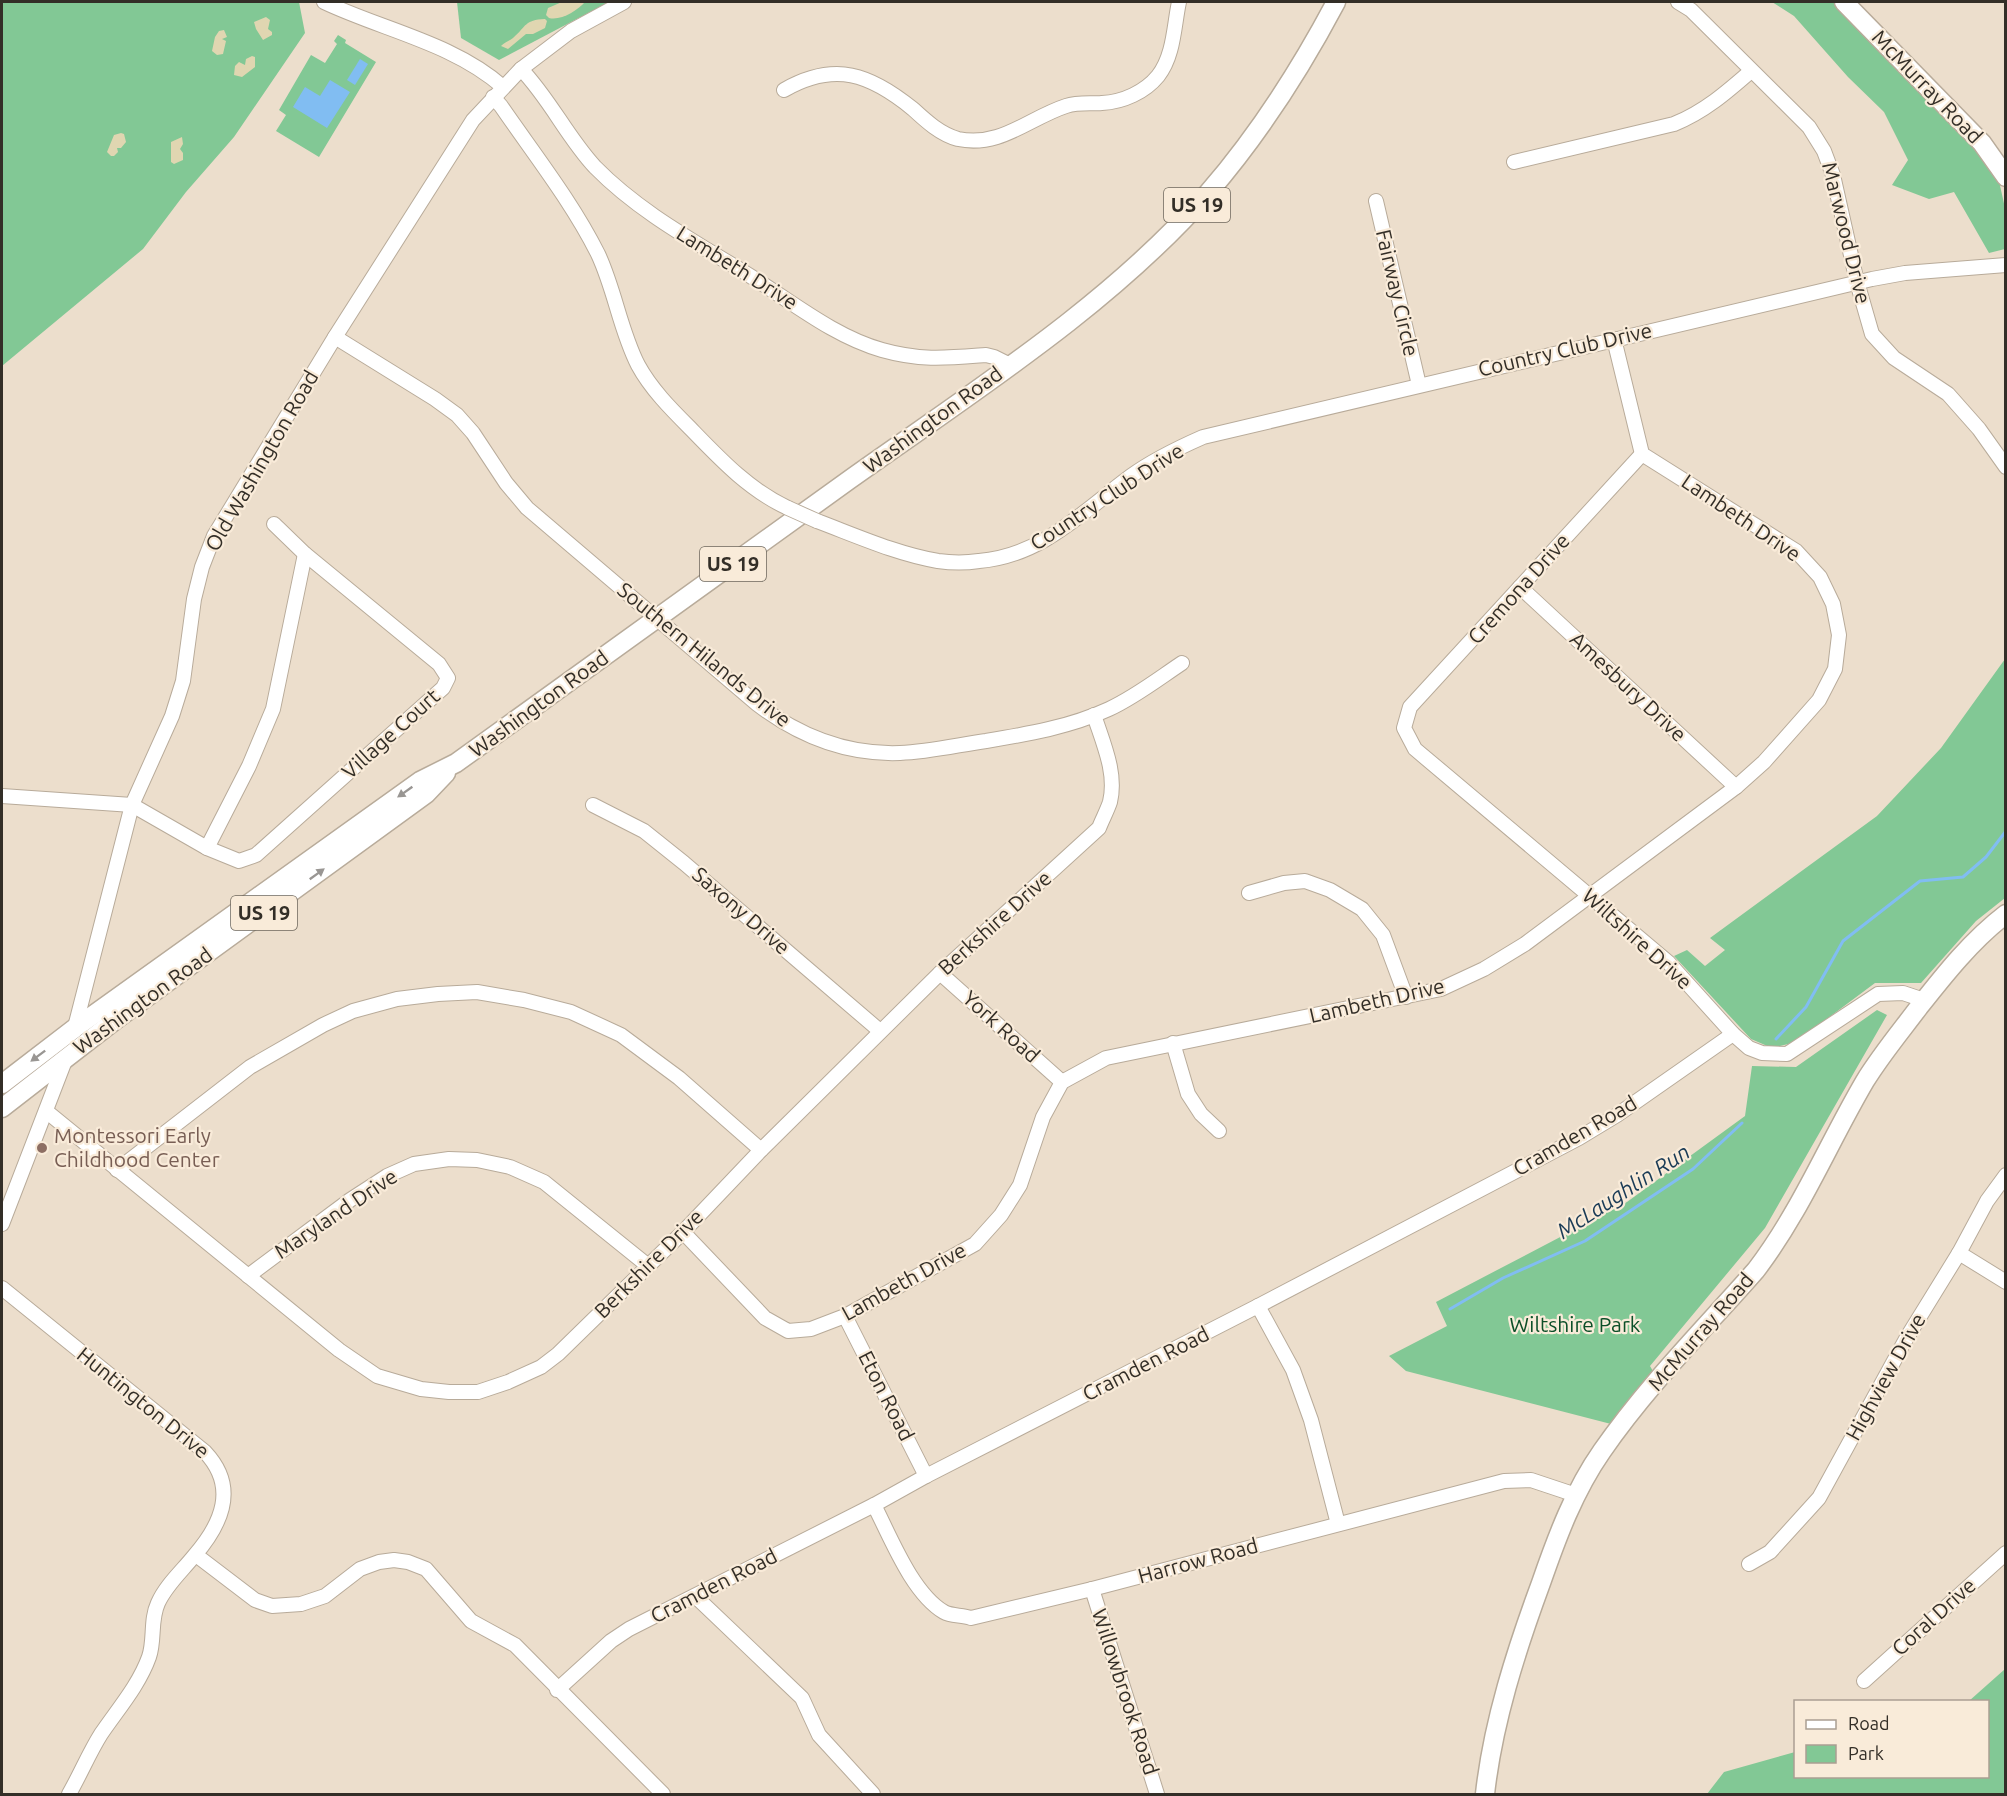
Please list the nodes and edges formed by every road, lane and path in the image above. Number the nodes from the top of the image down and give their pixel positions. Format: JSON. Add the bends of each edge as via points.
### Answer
{"nodes":[{"id":1,"x":324,"y":2,"type":"edge"},
{"id":2,"x":624,"y":2,"type":"edge"},
{"id":3,"x":1179,"y":2,"type":"edge"},
{"id":4,"x":1336,"y":2,"type":"edge"},
{"id":5,"x":1678,"y":2,"type":"edge"},
{"id":6,"x":1844,"y":2,"type":"edge"},
{"id":7,"x":521,"y":69,"type":"junction"},
{"id":8,"x":1750,"y":70,"type":"junction"},
{"id":9,"x":503,"y":87,"type":"junction"},
{"id":10,"x":784,"y":90,"type":"dead end"},
{"id":11,"x":493,"y":97,"type":"junction"},
{"id":12,"x":1514,"y":162,"type":"dead end"},
{"id":13,"x":2006,"y":177,"type":"edge"},
{"id":14,"x":1376,"y":201,"type":"dead end"},
{"id":15,"x":2006,"y":265,"type":"edge"},
{"id":16,"x":1857,"y":282,"type":"junction"},
{"id":17,"x":335,"y":337,"type":"junction"},
{"id":18,"x":1614,"y":339,"type":"junction"},
{"id":19,"x":1010,"y":365,"type":"junction"},
{"id":20,"x":1419,"y":385,"type":"junction"},
{"id":21,"x":1642,"y":454,"type":"junction"},
{"id":22,"x":2006,"y":467,"type":"edge"},
{"id":23,"x":274,"y":524,"type":"dead end"},
{"id":24,"x":305,"y":554,"type":"junction"},
{"id":25,"x":1520,"y":587,"type":"junction"},
{"id":26,"x":656,"y":619,"type":"junction"},
{"id":27,"x":1182,"y":663,"type":"dead end"},
{"id":28,"x":1094,"y":716,"type":"junction"},
{"id":29,"x":1404,"y":728,"type":"joint"},
{"id":30,"x":456,"y":763,"type":"junction"},
{"id":31,"x":1736,"y":787,"type":"junction"},
{"id":32,"x":2,"y":796,"type":"edge"},
{"id":33,"x":132,"y":805,"type":"junction"},
{"id":34,"x":592,"y":805,"type":"dead end"},
{"id":35,"x":207,"y":848,"type":"junction"},
{"id":36,"x":1249,"y":893,"type":"dead end"},
{"id":37,"x":1589,"y":895,"type":"junction"},
{"id":38,"x":2006,"y":914,"type":"edge"},
{"id":39,"x":940,"y":973,"type":"junction"},
{"id":40,"x":1406,"y":997,"type":"junction"},
{"id":41,"x":1924,"y":1000,"type":"junction"},
{"id":42,"x":75,"y":1028,"type":"junction"},
{"id":43,"x":880,"y":1031,"type":"junction"},
{"id":44,"x":1734,"y":1034,"type":"junction"},
{"id":45,"x":1173,"y":1043,"type":"junction"},
{"id":46,"x":66,"y":1057,"type":"junction"},
{"id":47,"x":1062,"y":1082,"type":"junction"},
{"id":48,"x":2,"y":1084,"type":"edge"},
{"id":49,"x":2,"y":1108,"type":"edge"},
{"id":50,"x":46,"y":1111,"type":"junction"},
{"id":51,"x":1219,"y":1131,"type":"dead end"},
{"id":52,"x":761,"y":1150,"type":"junction"},
{"id":53,"x":117,"y":1170,"type":"junction"},
{"id":54,"x":2006,"y":1174,"type":"edge"},
{"id":55,"x":2,"y":1224,"type":"edge"},
{"id":56,"x":683,"y":1232,"type":"junction"},
{"id":57,"x":1959,"y":1253,"type":"junction"},
{"id":58,"x":646,"y":1265,"type":"junction"},
{"id":59,"x":248,"y":1276,"type":"junction"},
{"id":60,"x":2006,"y":1282,"type":"edge"},
{"id":61,"x":2,"y":1288,"type":"edge"},
{"id":62,"x":1258,"y":1306,"type":"junction"},
{"id":63,"x":845,"y":1316,"type":"junction"},
{"id":64,"x":926,"y":1476,"type":"junction"},
{"id":65,"x":1576,"y":1495,"type":"junction"},
{"id":66,"x":874,"y":1505,"type":"junction"},
{"id":67,"x":1338,"y":1524,"type":"junction"},
{"id":68,"x":2006,"y":1553,"type":"edge"},
{"id":69,"x":196,"y":1555,"type":"junction"},
{"id":70,"x":1749,"y":1564,"type":"dead end"},
{"id":71,"x":1092,"y":1589,"type":"junction"},
{"id":72,"x":695,"y":1596,"type":"junction"},
{"id":73,"x":1864,"y":1682,"type":"dead end"},
{"id":74,"x":557,"y":1690,"type":"junction"},
{"id":75,"x":69,"y":1794,"type":"edge"},
{"id":76,"x":663,"y":1794,"type":"edge"},
{"id":77,"x":873,"y":1794,"type":"edge"},
{"id":78,"x":1157,"y":1794,"type":"edge"},
{"id":79,"x":1485,"y":1794,"type":"edge"}],
"edges":[{"from":1,"to":9,"type":"street","via":[[470,63]]},
{"from":2,"to":7,"type":"street","name":"Old Washington Road","via":[[571,31]]},
{"from":3,"to":10,"type":"street","via":[[1168,58],[1149,85],[1117,101],[1065,106],[992,138],[965,140],[948,136],[878,84],[860,77],[816,76]]},
{"from":4,"to":19,"type":"main road","name":"Washington Road","number":"US 19","via":[[1274,108],[1208,194],[1120,279]]},
{"from":5,"to":8,"type":"street","name":"Marwood Drive"},
{"from":6,"to":13,"type":"main road","name":"McMurray Road","via":[[1982,143]]},
{"from":7,"to":9,"type":"street","name":"Old Washington Road"},
{"from":7,"to":19,"type":"street","name":"Lambeth Drive","via":[[540,90],[582,153],[621,191],[655,217],[821,321],[858,342],[892,352],[936,359],[986,355]]},
{"from":8,"to":12,"type":"street","via":[[1720,98],[1674,124]]},
{"from":8,"to":16,"type":"street","name":"Marwood Drive","via":[[1809,127],[1824,151]]},
{"from":9,"to":11,"type":"street","name":"Old Washington Road"},
{"from":11,"to":17,"type":"street","name":"Old Washington Road","via":[[473,120]]},
{"from":11,"to":20,"type":"street","name":"Country Club Drive","bridge":true,"via":[[563,196],[598,254],[627,340],[647,380],[672,410],[729,467],[765,496],[817,521],[885,546],[931,560],[963,563],[1020,553],[1052,537],[1139,470],[1203,437]]},
{"from":14,"to":20,"type":"street","name":"Fairway Circle"},
{"from":15,"to":16,"type":"street","name":"Country Club Drive","via":[[1905,273]]},
{"from":16,"to":18,"type":"street","name":"Country Club Drive"},
{"from":16,"to":22,"type":"street","name":"Marwood Drive","via":[[1872,334],[1894,358],[1948,394]]},
{"from":17,"to":26,"type":"street","name":"Southern Hilands Drive","via":[[457,415],[527,508]]},
{"from":17,"to":33,"type":"street","name":"Old Washington Road","via":[[214,536],[194,599],[180,690]]},
{"from":18,"to":20,"type":"street","name":"Country Club Drive"},
{"from":18,"to":21,"type":"street"},
{"from":19,"to":26,"type":"main road","name":"Washington Road","number":"US 19"},
{"from":21,"to":25,"type":"street","name":"Cremona Drive"},
{"from":21,"to":31,"type":"street","name":"Lambeth Drive","via":[[1796,551],[1820,577],[1833,603],[1839,635],[1834,669],[1819,700],[1764,762]]},
{"from":23,"to":24,"type":"street","name":"Village Court"},
{"from":24,"to":35,"type":"street","via":[[273,709]]},
{"from":24,"to":35,"type":"street","name":"Village Court","via":[[439,664],[448,678],[443,688],[256,855],[239,861]]},
{"from":25,"to":29,"type":"street","name":"Cremona Drive","via":[[1410,707]]},
{"from":25,"to":31,"type":"street","name":"Amesbury Drive"},
{"from":26,"to":28,"type":"street","name":"Southern Hilands Drive","via":[[771,714],[813,738],[840,747],[878,753],[914,752],[1040,732]]},
{"from":26,"to":30,"type":"main road","name":"Washington Road","number":"US 19"},
{"from":27,"to":28,"type":"street","name":"Southern Hilands Drive"},
{"from":28,"to":39,"type":"street","name":"Berkshire Drive","via":[[1109,760],[1112,784],[1099,828]]},
{"from":29,"to":37,"type":"street","name":"Wiltshire Drive","via":[[1415,748]]},
{"from":30,"to":42,"type":"main road","name":"Washington Road","number":"US 19","one_way":true,"via":[[420,781]]},
{"from":46,"to":30,"type":"main road","name":"Washington Road","number":"US 19","one_way":true,"via":[[426,794]]},
{"from":31,"to":37,"type":"street","name":"Lambeth Drive"},
{"from":32,"to":33,"type":"street"},
{"from":33,"to":35,"type":"street","name":"Village Court"},
{"from":33,"to":42,"type":"street","name":"Old Washington Road"},
{"from":34,"to":43,"type":"street","name":"Saxony Drive","via":[[644,831]]},
{"from":36,"to":40,"type":"street","via":[[1305,881],[1362,909],[1383,935]]},
{"from":37,"to":40,"type":"street","name":"Lambeth Drive","via":[[1525,944],[1484,969],[1441,989]]},
{"from":37,"to":44,"type":"street","name":"Wiltshire Drive","via":[[1668,962]]},
{"from":38,"to":41,"type":"main road","name":"McMurray Road","via":[[1972,944]]},
{"from":39,"to":43,"type":"street","name":"Berkshire Drive"},
{"from":39,"to":47,"type":"street","name":"York Road"},
{"from":40,"to":45,"type":"street","name":"Lambeth Drive"},
{"from":41,"to":44,"type":"street","name":"Wiltshire Drive","via":[[1903,993],[1878,994],[1787,1054],[1762,1053],[1749,1048]]},
{"from":41,"to":65,"type":"main road","name":"McMurray Road","via":[[1867,1079],[1773,1247],[1616,1432]]},
{"from":42,"to":46,"type":"street","name":"Old Washington Road"},
{"from":42,"to":48,"type":"main road","name":"Washington Road","number":"US 19","one_way":true},
{"from":43,"to":52,"type":"street","name":"Berkshire Drive"},
{"from":44,"to":62,"type":"street","name":"Cramden Road","via":[[1579,1138]]},
{"from":45,"to":47,"type":"street","name":"Lambeth Drive","via":[[1106,1058]]},
{"from":45,"to":51,"type":"street","via":[[1188,1094]]},
{"from":46,"to":49,"type":"main road","name":"Washington Road","number":"US 19"},
{"from":46,"to":50,"type":"street","name":"Old Washington Road"},
{"from":47,"to":63,"type":"street","name":"Lambeth Drive","via":[[1043,1117],[1020,1185],[1001,1215],[975,1244]]},
{"from":50,"to":53,"type":"street","name":"Berkshire Drive"},
{"from":50,"to":55,"type":"street","name":"Old Washington Road"},
{"from":52,"to":53,"type":"street","via":[[679,1078],[621,1035],[571,1012],[477,992],[397,999],[353,1011],[323,1025],[250,1067]]},
{"from":52,"to":56,"type":"street","name":"Berkshire Drive"},
{"from":53,"to":59,"type":"street","name":"Berkshire Drive"},
{"from":54,"to":57,"type":"street","name":"Highview Drive"},
{"from":56,"to":58,"type":"street","name":"Berkshire Drive"},
{"from":56,"to":63,"type":"street","name":"Lambeth Drive","via":[[765,1318],[788,1331],[811,1329]]},
{"from":57,"to":60,"type":"street"},
{"from":57,"to":70,"type":"street","name":"Highview Drive","via":[[1906,1339],[1819,1498],[1770,1552]]},
{"from":58,"to":59,"type":"street","name":"Maryland Drive","via":[[544,1182],[510,1167],[449,1159],[414,1164],[387,1176]]},
{"from":58,"to":59,"type":"street","name":"Berkshire Drive","via":[[558,1354],[508,1382],[478,1392],[421,1389],[377,1376]]},
{"from":61,"to":69,"type":"street","name":"Huntington Drive","via":[[214,1461],[222,1479],[223,1506]]},
{"from":62,"to":64,"type":"street","name":"Cramden Road"},
{"from":62,"to":67,"type":"street","via":[[1293,1370],[1311,1419]]},
{"from":63,"to":64,"type":"street","name":"Eton Road"},
{"from":64,"to":66,"type":"street","name":"Cramden Road"},
{"from":65,"to":67,"type":"street","name":"Harrow Road","via":[[1531,1480],[1504,1481]]},
{"from":65,"to":79,"type":"main road","name":"McMurray Road","via":[[1517,1653]]},
{"from":66,"to":71,"type":"street","name":"Harrow Road","via":[[916,1585],[928,1601],[946,1614],[971,1618]]},
{"from":66,"to":72,"type":"street","name":"Cramden Road"},
{"from":67,"to":71,"type":"street","name":"Harrow Road"},
{"from":68,"to":73,"type":"street","name":"Coral Drive"},
{"from":69,"to":74,"type":"street","via":[[255,1600],[272,1606],[301,1604],[325,1596],[360,1569],[394,1560],[408,1562],[426,1569],[471,1622],[515,1646]]},
{"from":69,"to":75,"type":"street","name":"Huntington Drive","via":[[172,1581],[158,1604],[150,1656]]},
{"from":71,"to":78,"type":"street","name":"Willowbrook Road"},
{"from":72,"to":74,"type":"street","name":"Cramden Road","via":[[610,1641]]},
{"from":72,"to":77,"type":"street","via":[[802,1698],[819,1735]]},
{"from":74,"to":76,"type":"street"}]}
